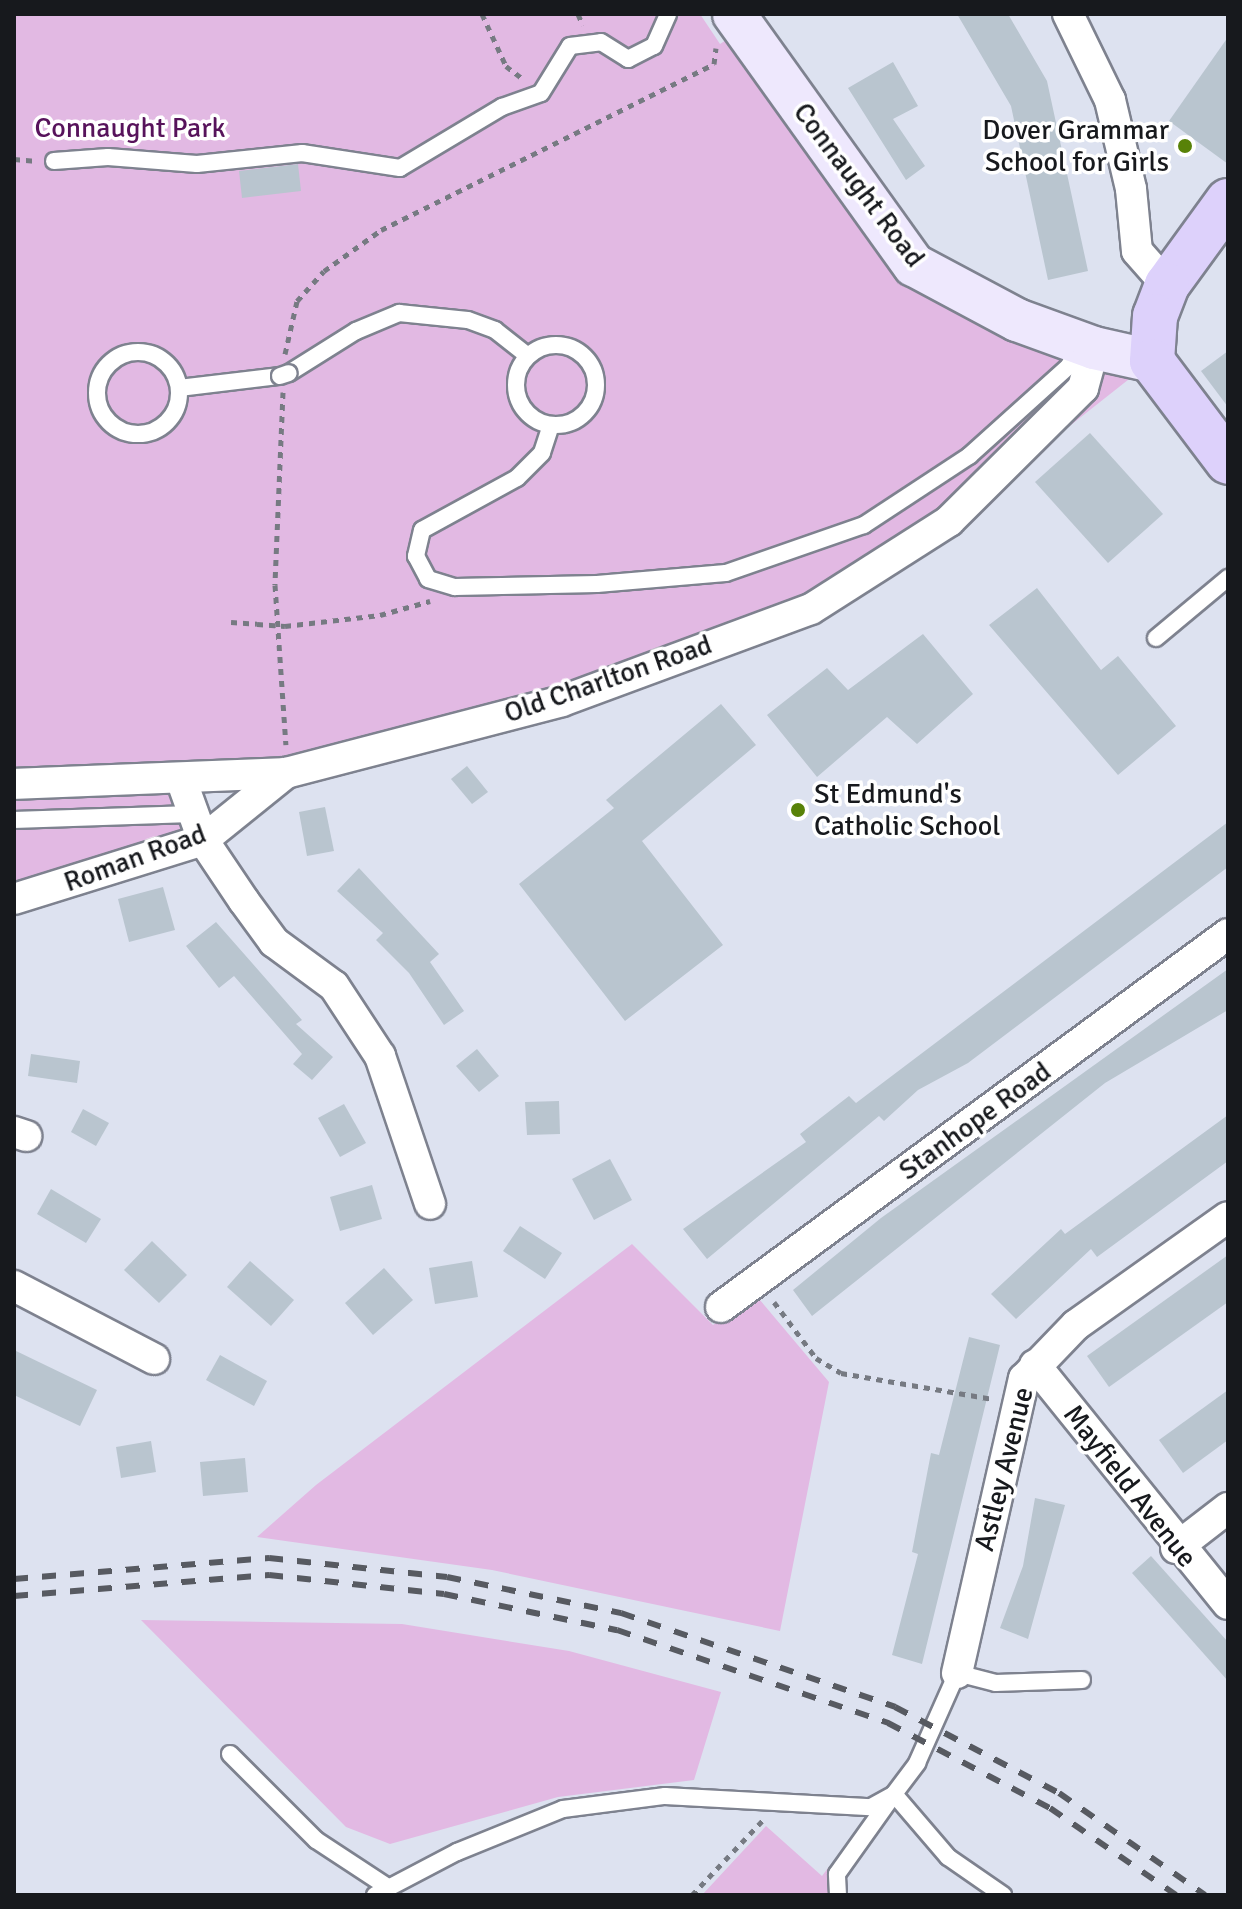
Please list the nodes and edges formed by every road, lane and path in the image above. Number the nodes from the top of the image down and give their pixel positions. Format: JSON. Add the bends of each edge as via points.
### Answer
{"nodes":[{"id":1,"x":482,"y":14,"type":"edge"},
{"id":2,"x":668,"y":14,"type":"edge"},
{"id":3,"x":1068,"y":14,"type":"edge"},
{"id":4,"x":726,"y":28,"type":"edge"},
{"id":5,"x":541,"y":93,"type":"junction"},
{"id":6,"x":54,"y":161,"type":"dead end"},
{"id":7,"x":1228,"y":201,"type":"edge"},
{"id":8,"x":1167,"y":285,"type":"junction"},
{"id":9,"x":1087,"y":346,"type":"junction"},
{"id":10,"x":528,"y":356,"type":"junction"},
{"id":11,"x":1152,"y":361,"type":"junction"},
{"id":12,"x":284,"y":373,"type":"junction"},
{"id":13,"x":179,"y":388,"type":"junction"},
{"id":14,"x":551,"y":425,"type":"junction"},
{"id":15,"x":1228,"y":462,"type":"edge"},
{"id":16,"x":1228,"y":578,"type":"edge"},
{"id":17,"x":455,"y":587,"type":"junction"},
{"id":18,"x":231,"y":622,"type":"dead end"},
{"id":19,"x":1156,"y":638,"type":"dead end"},
{"id":20,"x":279,"y":763,"type":"junction"},
{"id":21,"x":181,"y":779,"type":"junction"},
{"id":22,"x":14,"y":784,"type":"edge"},
{"id":23,"x":14,"y":820,"type":"edge"},
{"id":24,"x":197,"y":827,"type":"junction"},
{"id":25,"x":14,"y":899,"type":"edge"},
{"id":26,"x":1228,"y":934,"type":"edge"},
{"id":27,"x":430,"y":1204,"type":"dead end"},
{"id":28,"x":1228,"y":1217,"type":"edge"},
{"id":29,"x":759,"y":1280,"type":"junction"},
{"id":30,"x":14,"y":1286,"type":"edge"},
{"id":31,"x":721,"y":1307,"type":"dead end"},
{"id":32,"x":154,"y":1359,"type":"dead end"},
{"id":33,"x":1035,"y":1365,"type":"junction"},
{"id":34,"x":1017,"y":1404,"type":"junction"},
{"id":35,"x":1228,"y":1508,"type":"edge"},
{"id":36,"x":1176,"y":1548,"type":"junction"},
{"id":37,"x":1228,"y":1604,"type":"edge"},
{"id":38,"x":957,"y":1673,"type":"junction"},
{"id":39,"x":1082,"y":1680,"type":"dead end"},
{"id":40,"x":230,"y":1754,"type":"dead end"},
{"id":41,"x":894,"y":1794,"type":"junction"},
{"id":42,"x":783,"y":1805,"type":"junction"},
{"id":43,"x":382,"y":1891,"type":"edge"},
{"id":44,"x":692,"y":1895,"type":"edge"},
{"id":45,"x":838,"y":1895,"type":"edge"},
{"id":46,"x":1003,"y":1895,"type":"edge"}],
"edges":[{"from":1,"to":5,"type":"path","via":[[506,66]]},
{"from":2,"to":5,"type":"lane","via":[[654,46],[628,59],[601,42],[570,46]]},
{"from":3,"to":8,"type":"street","via":[[1110,100],[1131,189],[1137,251]]},
{"from":4,"to":9,"type":"street","name":"Connaught Road","via":[[914,265],[939,283]]},
{"from":4,"to":12,"type":"path","via":[[714,64],[381,230],[324,271],[297,301]]},
{"from":5,"to":6,"type":"lane","via":[[489,113],[400,168],[302,153],[197,164],[108,157]]},
{"from":7,"to":8,"type":"main road"},
{"from":8,"to":11,"type":"main road","via":[[1155,316]]},
{"from":9,"to":11,"type":"street","name":"Connaught Road"},
{"from":9,"to":17,"type":"lane","via":[[969,456],[864,525],[726,573]]},
{"from":9,"to":20,"type":"street","name":"Old Charlton Road","via":[[1083,388],[949,521],[811,609],[562,701]]},
{"from":10,"to":12,"type":"lane","via":[[495,330],[468,320],[399,313]]},
{"from":10,"to":14,"type":"lane","via":[[516,378],[520,404]]},
{"from":10,"to":14,"type":"lane","via":[[566,346],[594,373],[587,411]]},
{"from":11,"to":15,"type":"main road"},
{"from":12,"to":13,"type":"lane"},
{"from":12,"to":20,"type":"path","via":[[275,585],[286,751]]},
{"from":13,"to":13,"type":"lane","via":[[165,424],[141,434],[106,419],[97,393],[106,368],[142,352],[167,364]]},
{"from":14,"to":17,"type":"lane","via":[[542,453],[517,478],[422,530],[416,556],[428,579]]},
{"from":16,"to":19,"type":"lane"},
{"from":17,"to":18,"type":"path","bridge":true,"via":[[420,607],[285,626]]},
{"from":20,"to":21,"type":"street","name":"Old Charlton Road"},
{"from":20,"to":24,"type":"street","name":"Roman Road"},
{"from":21,"to":22,"type":"street","name":"Old Charlton Road"},
{"from":21,"to":24,"type":"street"},
{"from":23,"to":24,"type":"lane"},
{"from":24,"to":25,"type":"street","name":"Roman Road"},
{"from":24,"to":27,"type":"street","via":[[274,942],[334,986],[380,1056]]},
{"from":26,"to":29,"type":"street","name":"Stanhope Road"},
{"from":28,"to":33,"type":"street","name":"Astley Avenue","via":[[1076,1325]]},
{"from":29,"to":31,"type":"street","name":"Stanhope Road"},
{"from":29,"to":34,"type":"path","via":[[816,1358],[841,1373]]},
{"from":30,"to":32,"type":"street"},
{"from":33,"to":34,"type":"street","name":"Astley Avenue"},
{"from":33,"to":36,"type":"street","name":"Mayfield Avenue"},
{"from":34,"to":38,"type":"street","name":"Astley Avenue"},
{"from":35,"to":36,"type":"street"},
{"from":36,"to":37,"type":"street","name":"Mayfield Avenue"},
{"from":38,"to":39,"type":"lane","via":[[996,1683]]},
{"from":38,"to":41,"type":"lane","via":[[917,1763]]},
{"from":40,"to":43,"type":"lane","via":[[316,1840]]},
{"from":41,"to":42,"type":"lane","via":[[871,1807]]},
{"from":41,"to":45,"type":"lane","via":[[837,1874]]},
{"from":41,"to":46,"type":"lane","via":[[948,1857]]},
{"from":42,"to":43,"type":"lane","via":[[665,1796],[563,1809]]},
{"from":42,"to":44,"type":"path"}]}
